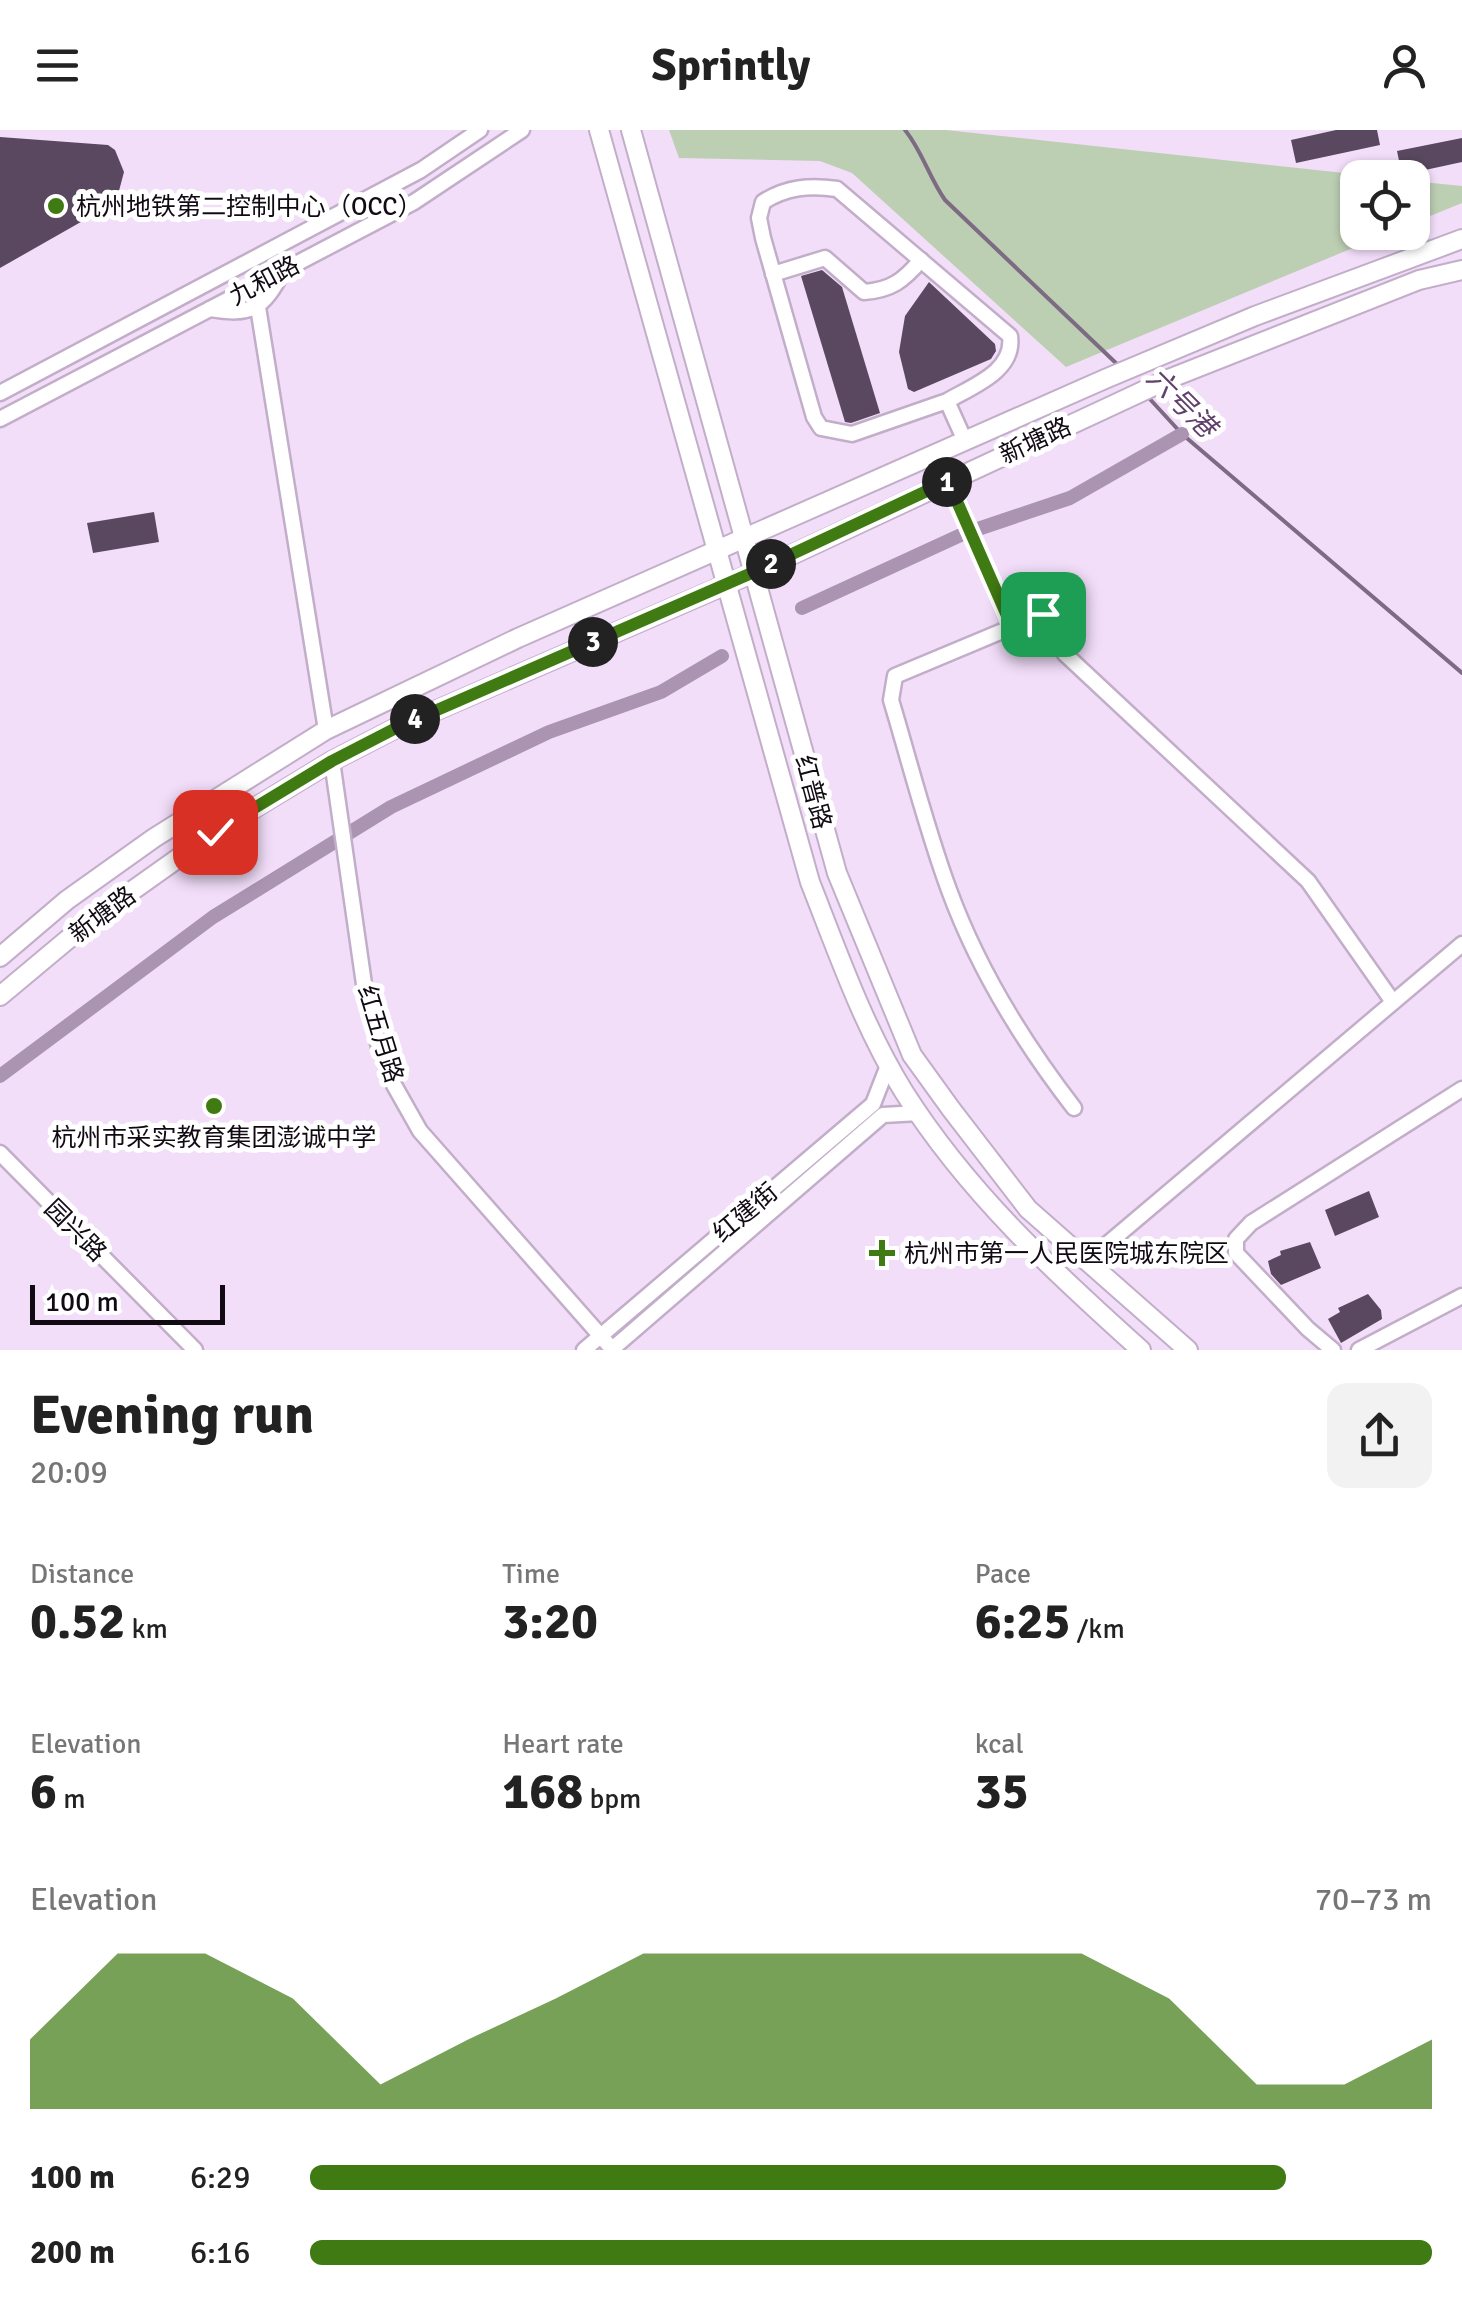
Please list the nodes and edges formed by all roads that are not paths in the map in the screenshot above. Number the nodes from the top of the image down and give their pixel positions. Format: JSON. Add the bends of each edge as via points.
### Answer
{"nodes":[{"id":1,"x":480,"y":130,"type":"edge"},
{"id":2,"x":522,"y":130,"type":"edge"},
{"id":3,"x":599,"y":130,"type":"edge"},
{"id":4,"x":631,"y":130,"type":"edge"},
{"id":5,"x":1462,"y":238,"type":"edge"},
{"id":6,"x":920,"y":260,"type":"junction"},
{"id":7,"x":283,"y":270,"type":"junction"},
{"id":8,"x":1462,"y":270,"type":"edge"},
{"id":9,"x":774,"y":274,"type":"junction"},
{"id":10,"x":258,"y":306,"type":"junction"},
{"id":11,"x":210,"y":309,"type":"junction"},
{"id":12,"x":0,"y":393,"type":"edge"},
{"id":13,"x":948,"y":401,"type":"junction"},
{"id":14,"x":0,"y":419,"type":"edge"},
{"id":15,"x":965,"y":441,"type":"junction"},
{"id":16,"x":948,"y":481,"type":"junction"},
{"id":17,"x":745,"y":538,"type":"junction"},
{"id":18,"x":716,"y":553,"type":"junction"},
{"id":19,"x":754,"y":572,"type":"junction"},
{"id":20,"x":726,"y":584,"type":"junction"},
{"id":21,"x":1012,"y":627,"type":"junction"},
{"id":22,"x":326,"y":730,"type":"junction"},
{"id":23,"x":332,"y":761,"type":"junction"},
{"id":24,"x":1462,"y":944,"type":"edge"},
{"id":25,"x":0,"y":957,"type":"edge"},
{"id":26,"x":0,"y":996,"type":"edge"},
{"id":27,"x":1394,"y":1002,"type":"junction"},
{"id":28,"x":889,"y":1063,"type":"junction"},
{"id":29,"x":1462,"y":1089,"type":"edge"},
{"id":30,"x":1074,"y":1108,"type":"dead end"},
{"id":31,"x":919,"y":1114,"type":"junction"},
{"id":32,"x":0,"y":1153,"type":"edge"},
{"id":33,"x":1086,"y":1262,"type":"junction"},
{"id":34,"x":1462,"y":1296,"type":"edge"},
{"id":35,"x":599,"y":1337,"type":"junction"},
{"id":36,"x":194,"y":1350,"type":"edge"},
{"id":37,"x":584,"y":1350,"type":"edge"},
{"id":38,"x":612,"y":1350,"type":"edge"},
{"id":39,"x":1141,"y":1350,"type":"edge"},
{"id":40,"x":1188,"y":1350,"type":"edge"},
{"id":41,"x":1333,"y":1350,"type":"edge"},
{"id":42,"x":1359,"y":1350,"type":"edge"}],
"edges":[{"from":1,"to":12,"type":"street","name":"九和路","via":[[421,170]]},
{"from":2,"to":7,"type":"street","name":"九和路","via":[[414,202]]},
{"from":3,"to":18,"type":"main road","name":"红普路"},
{"from":4,"to":17,"type":"main road","name":"红普路"},
{"from":5,"to":15,"type":"main road","name":"新塘路","via":[[1154,358]]},
{"from":6,"to":9,"type":"street","via":[[902,282],[864,292],[825,258]]},
{"from":6,"to":9,"type":"street","via":[[837,189],[814,186],[763,202],[759,218]]},
{"from":6,"to":13,"type":"street","via":[[1010,336],[1004,364]]},
{"from":7,"to":10,"type":"street"},
{"from":7,"to":11,"type":"street","name":"九和路"},
{"from":8,"to":16,"type":"main road","name":"新塘路","via":[[1419,280],[1171,378]]},
{"from":9,"to":13,"type":"street","via":[[820,428],[852,434]]},
{"from":10,"to":11,"type":"street","via":[[240,314]]},
{"from":10,"to":22,"type":"street"},
{"from":11,"to":14,"type":"street","name":"九和路"},
{"from":13,"to":15,"type":"street"},
{"from":15,"to":17,"type":"main road","name":"新塘路"},
{"from":16,"to":19,"type":"main road","name":"新塘路"},
{"from":16,"to":21,"type":"street"},
{"from":17,"to":18,"type":"main road","name":"新塘路"},
{"from":17,"to":19,"type":"main road","name":"红普路"},
{"from":18,"to":20,"type":"main road","name":"红普路"},
{"from":18,"to":22,"type":"main road","name":"新塘路"},
{"from":19,"to":20,"type":"main road","name":"新塘路"},
{"from":19,"to":33,"type":"main road","name":"红普路","via":[[837,874],[912,1055],[1028,1208]]},
{"from":20,"to":23,"type":"main road","name":"新塘路"},
{"from":20,"to":28,"type":"main road","name":"红普路","via":[[810,882]]},
{"from":21,"to":27,"type":"street","via":[[1043,614],[1066,654],[1308,881]]},
{"from":21,"to":30,"type":"street","via":[[894,676],[892,700],[966,933],[1040,1064]]},
{"from":22,"to":25,"type":"main road","name":"新塘路","via":[[154,838]]},
{"from":23,"to":26,"type":"main road","name":"新塘路","via":[[215,832],[91,920]]},
{"from":23,"to":35,"type":"street","name":"红五月路","via":[[365,991],[394,1085],[420,1131]]},
{"from":24,"to":27,"type":"street"},
{"from":27,"to":33,"type":"street"},
{"from":28,"to":31,"type":"main road","name":"红普路"},
{"from":28,"to":35,"type":"street","name":"红建街","via":[[873,1104]]},
{"from":29,"to":41,"type":"street","via":[[1236,1239],[1236,1253]]},
{"from":31,"to":38,"type":"street","name":"红建街","via":[[882,1115]]},
{"from":31,"to":39,"type":"main road","name":"红普路","via":[[1006,1226]]},
{"from":32,"to":36,"type":"street","name":"园兴路"},
{"from":33,"to":40,"type":"main road","name":"红普路"},
{"from":34,"to":42,"type":"street"},
{"from":35,"to":37,"type":"street","name":"红建街"},
{"from":35,"to":38,"type":"street","name":"红五月路"}]}
